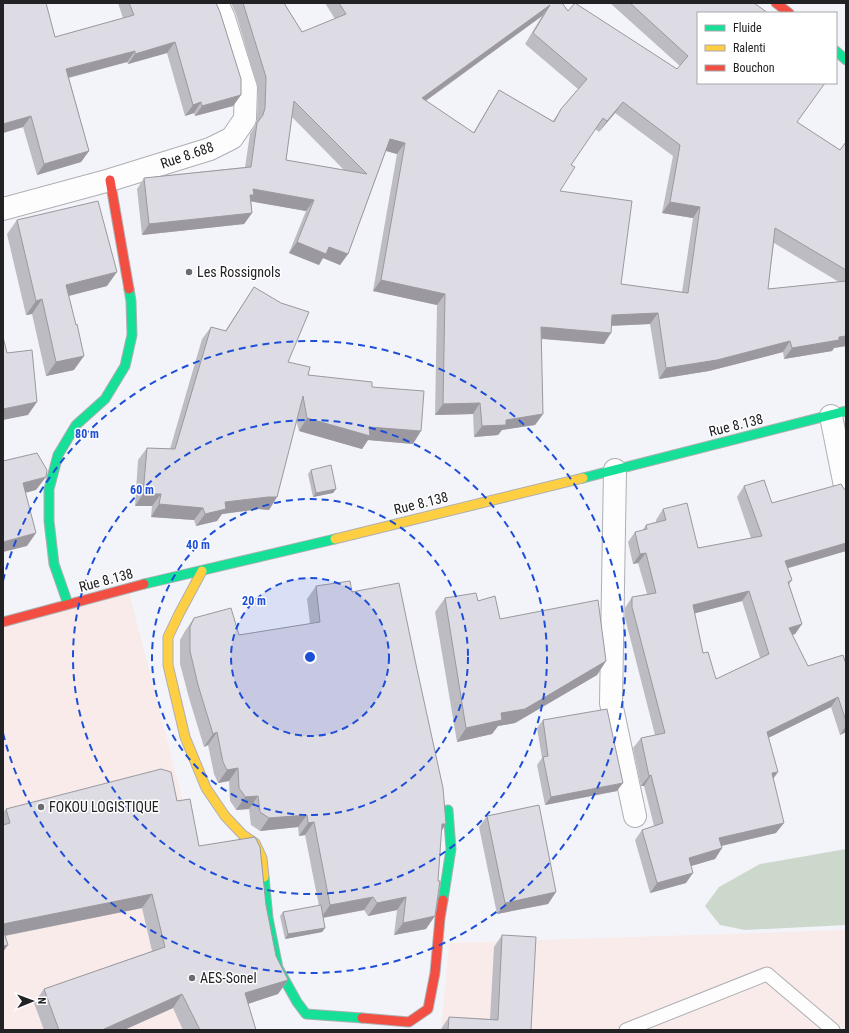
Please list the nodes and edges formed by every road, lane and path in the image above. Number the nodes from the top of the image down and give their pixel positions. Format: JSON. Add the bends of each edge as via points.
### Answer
{"nodes":[{"id":1,"x":217,"y":3,"type":"edge"},
{"id":2,"x":776,"y":3,"type":"edge"},
{"id":3,"x":788,"y":12,"type":"edge"},
{"id":4,"x":837,"y":53,"type":"edge"},
{"id":5,"x":846,"y":60,"type":"edge"},
{"id":6,"x":110,"y":180,"type":"junction"},
{"id":7,"x":3,"y":209,"type":"edge"},
{"id":8,"x":838,"y":413,"type":"edge"},
{"id":9,"x":615,"y":470,"type":"junction"},
{"id":10,"x":846,"y":491,"type":"edge"},
{"id":11,"x":202,"y":571,"type":"junction"},
{"id":12,"x":68,"y":604,"type":"junction"},
{"id":13,"x":3,"y":622,"type":"edge"},
{"id":14,"x":448,"y":810,"type":"dead end"},
{"id":15,"x":635,"y":816,"type":"dead end"},
{"id":16,"x":629,"y":1029,"type":"edge"},
{"id":17,"x":833,"y":1030,"type":"edge"}],
"edges":[{"from":1,"to":6,"type":"street","name":"Rue 8.688","via":[[246,88],[245,119],[232,138],[210,149]]},
{"from":2,"to":3,"type":"street"},
{"from":4,"to":5,"type":"street"},
{"from":6,"to":7,"type":"street","name":"Rue 8.688"},
{"from":6,"to":12,"type":"street","via":[[131,301],[132,335],[125,366],[105,399],[76,425],[58,455],[49,489],[49,521],[54,564]]},
{"from":8,"to":9,"type":"street","name":"Rue 8.138"},
{"from":8,"to":10,"type":"street"},
{"from":9,"to":11,"type":"street","name":"Rue 8.138"},
{"from":9,"to":15,"type":"street","via":[[611,702]]},
{"from":11,"to":12,"type":"street","name":"Rue 8.138"},
{"from":11,"to":14,"type":"street","via":[[168,637],[168,665],[185,737],[206,788],[225,816],[242,835],[255,844],[262,858],[268,918],[278,968],[306,1014],[409,1022],[428,1009],[451,849]]},
{"from":12,"to":13,"type":"street","name":"Rue 8.138"},
{"from":16,"to":17,"type":"lane","via":[[768,974]]}]}
